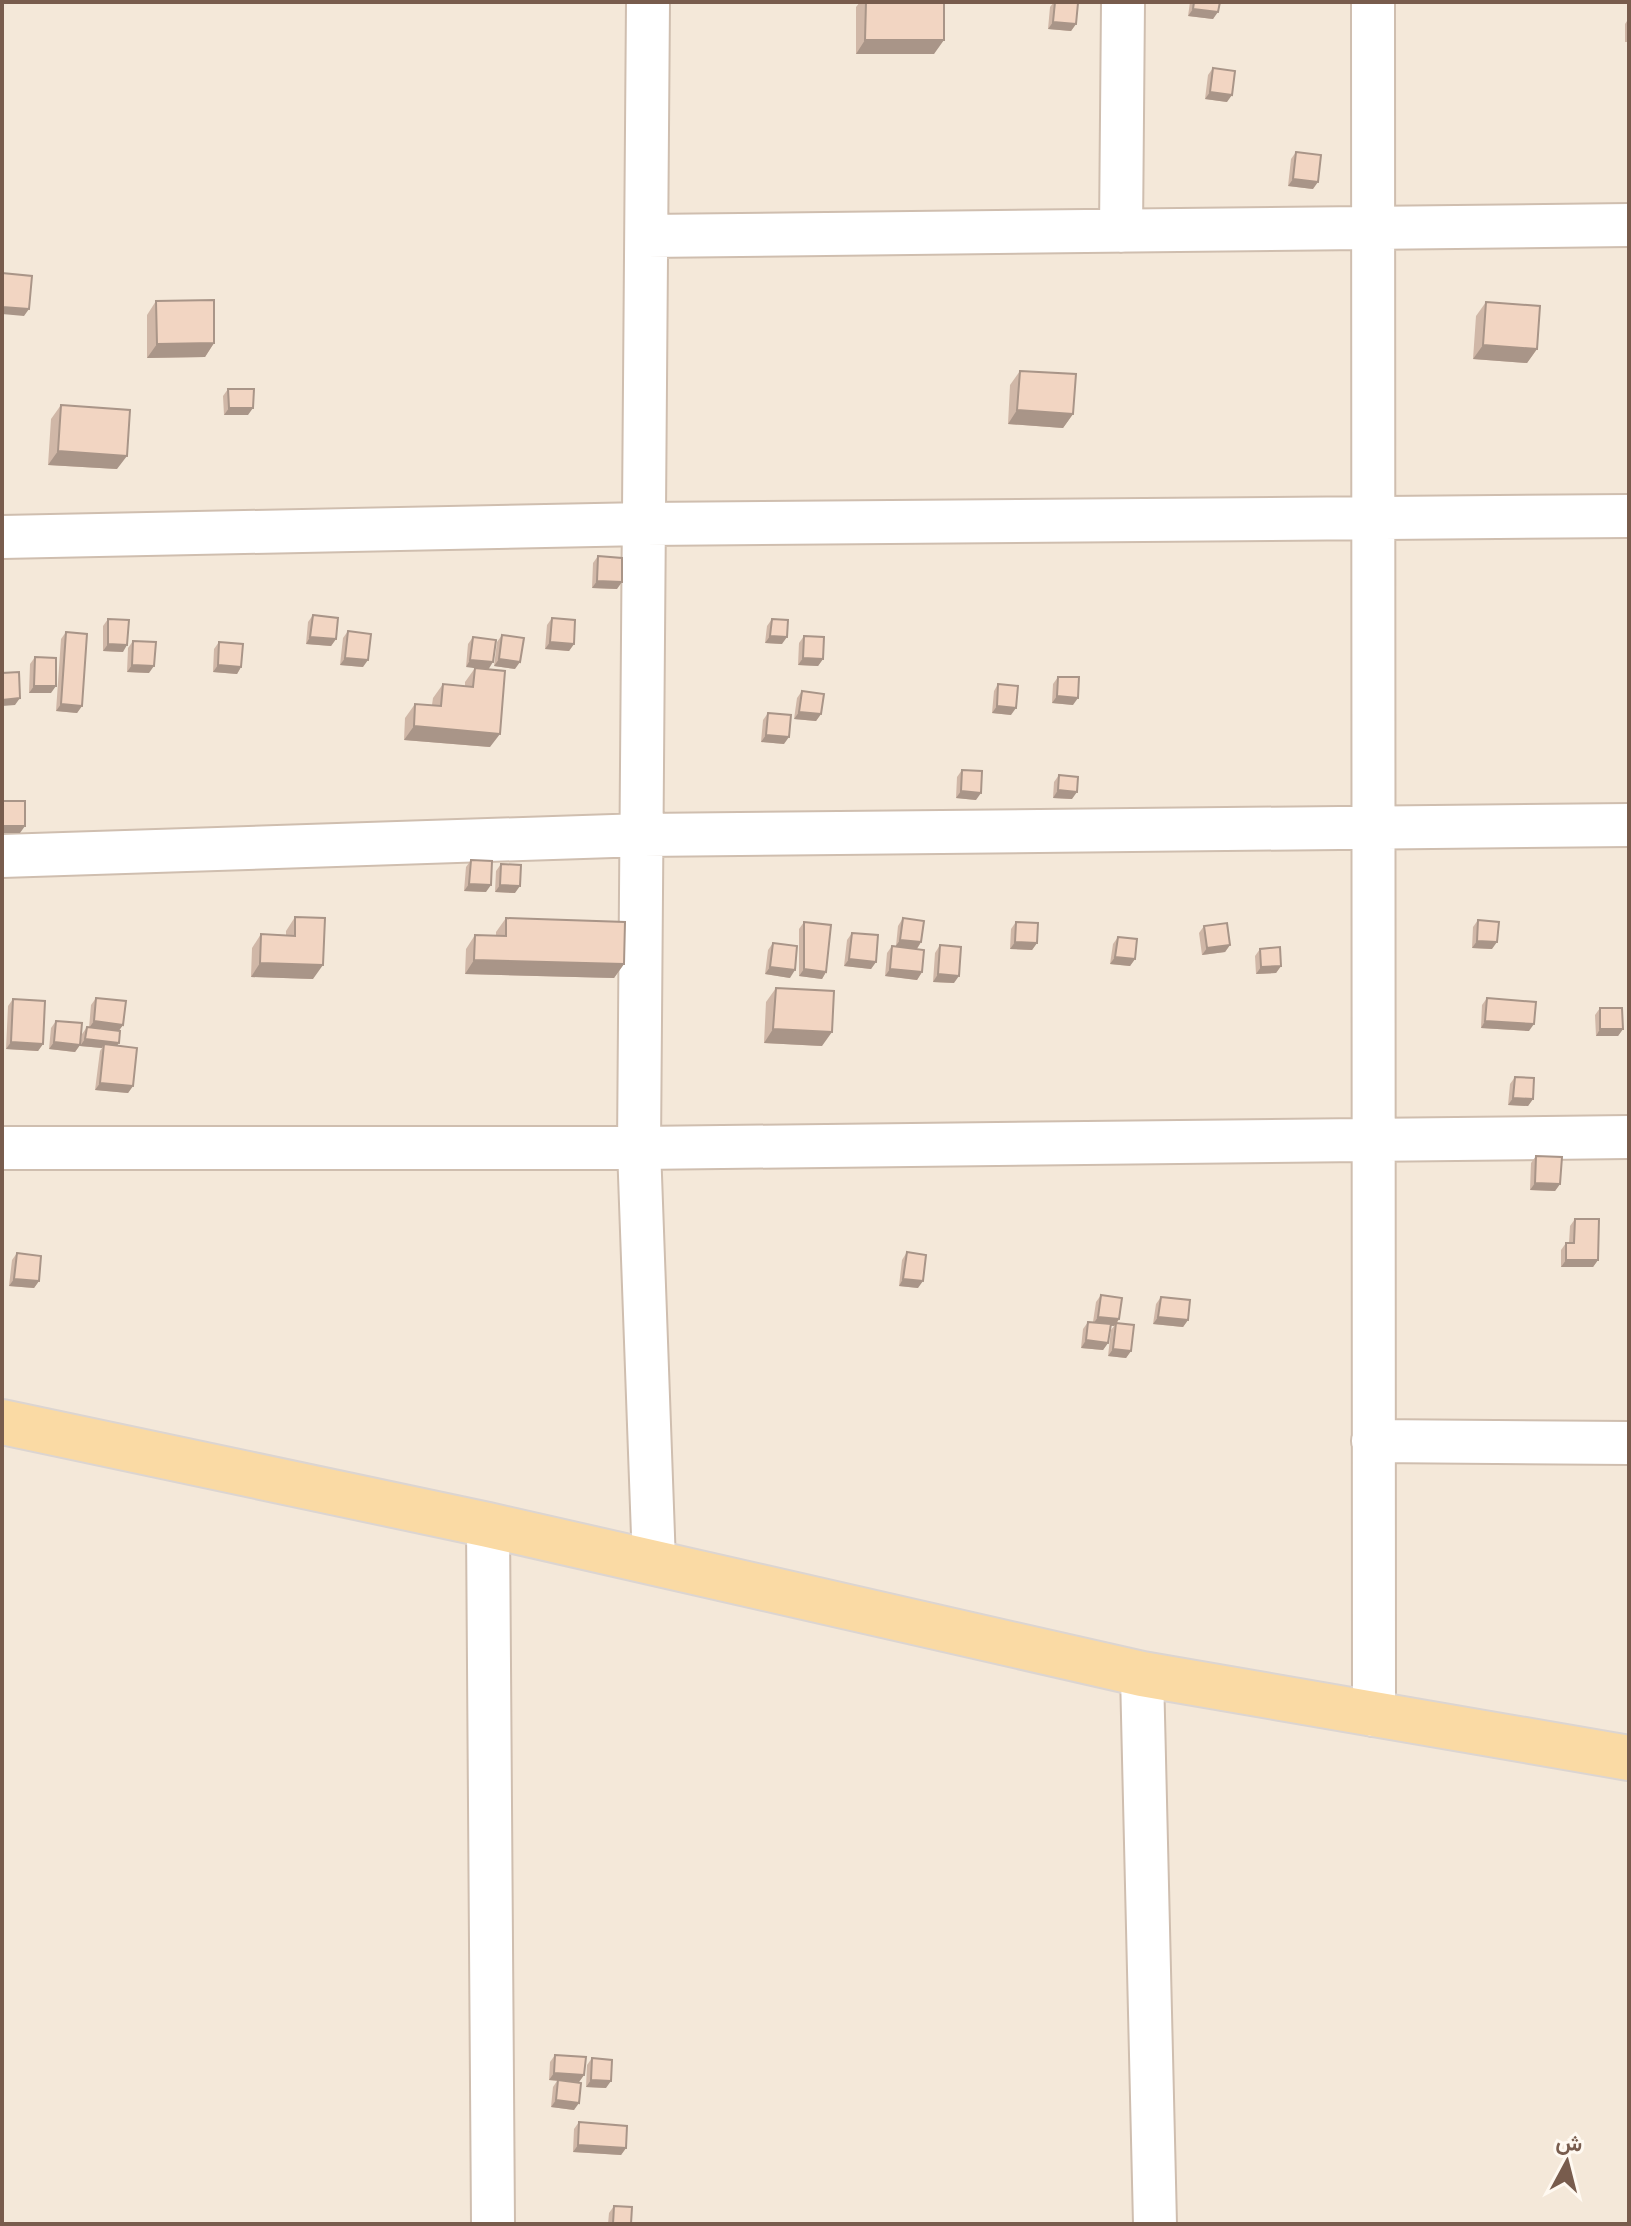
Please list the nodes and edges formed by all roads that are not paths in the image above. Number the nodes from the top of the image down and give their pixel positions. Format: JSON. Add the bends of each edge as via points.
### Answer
{"nodes":[{"id":1,"x":648,"y":2,"type":"edge"},
{"id":2,"x":1123,"y":2,"type":"edge"},
{"id":3,"x":1373,"y":2,"type":"edge"},
{"id":4,"x":1629,"y":225,"type":"edge"},
{"id":5,"x":1374,"y":229,"type":"junction"},
{"id":6,"x":1121,"y":231,"type":"junction"},
{"id":7,"x":647,"y":236,"type":"junction"},
{"id":8,"x":1629,"y":516,"type":"edge"},
{"id":9,"x":1372,"y":518,"type":"junction"},
{"id":10,"x":645,"y":524,"type":"junction"},
{"id":11,"x":2,"y":537,"type":"edge"},
{"id":12,"x":1629,"y":825,"type":"edge"},
{"id":13,"x":1373,"y":827,"type":"junction"},
{"id":14,"x":643,"y":835,"type":"junction"},
{"id":15,"x":2,"y":856,"type":"edge"},
{"id":16,"x":1629,"y":1137,"type":"edge"},
{"id":17,"x":1372,"y":1138,"type":"junction"},
{"id":18,"x":2,"y":1148,"type":"edge"},
{"id":19,"x":639,"y":1148,"type":"junction"},
{"id":20,"x":2,"y":1422,"type":"edge"},
{"id":21,"x":1373,"y":1441,"type":"junction"},
{"id":22,"x":1629,"y":1443,"type":"edge"},
{"id":23,"x":488,"y":1525,"type":"junction"},
{"id":24,"x":654,"y":1563,"type":"junction"},
{"id":25,"x":1142,"y":1674,"type":"junction"},
{"id":26,"x":1374,"y":1715,"type":"junction"},
{"id":27,"x":1629,"y":1758,"type":"edge"},
{"id":28,"x":493,"y":2224,"type":"edge"},
{"id":29,"x":1155,"y":2224,"type":"edge"}],
"edges":[{"from":1,"to":7,"type":"street"},
{"from":2,"to":6,"type":"street"},
{"from":3,"to":5,"type":"street"},
{"from":4,"to":5,"type":"street"},
{"from":5,"to":6,"type":"street"},
{"from":5,"to":9,"type":"street"},
{"from":6,"to":7,"type":"street"},
{"from":7,"to":10,"type":"street"},
{"from":8,"to":9,"type":"street"},
{"from":9,"to":10,"type":"street"},
{"from":9,"to":13,"type":"street"},
{"from":10,"to":11,"type":"street"},
{"from":10,"to":14,"type":"street"},
{"from":12,"to":13,"type":"street"},
{"from":13,"to":14,"type":"street"},
{"from":13,"to":17,"type":"street"},
{"from":14,"to":15,"type":"street"},
{"from":14,"to":19,"type":"street"},
{"from":16,"to":17,"type":"street"},
{"from":17,"to":19,"type":"street"},
{"from":17,"to":21,"type":"street"},
{"from":18,"to":19,"type":"street"},
{"from":19,"to":24,"type":"street"},
{"from":20,"to":23,"type":"main road"},
{"from":21,"to":22,"type":"street"},
{"from":21,"to":26,"type":"street"},
{"from":23,"to":24,"type":"main road"},
{"from":23,"to":28,"type":"street"},
{"from":24,"to":25,"type":"main road"},
{"from":25,"to":26,"type":"main road"},
{"from":25,"to":29,"type":"street"},
{"from":26,"to":27,"type":"main road"}]}
